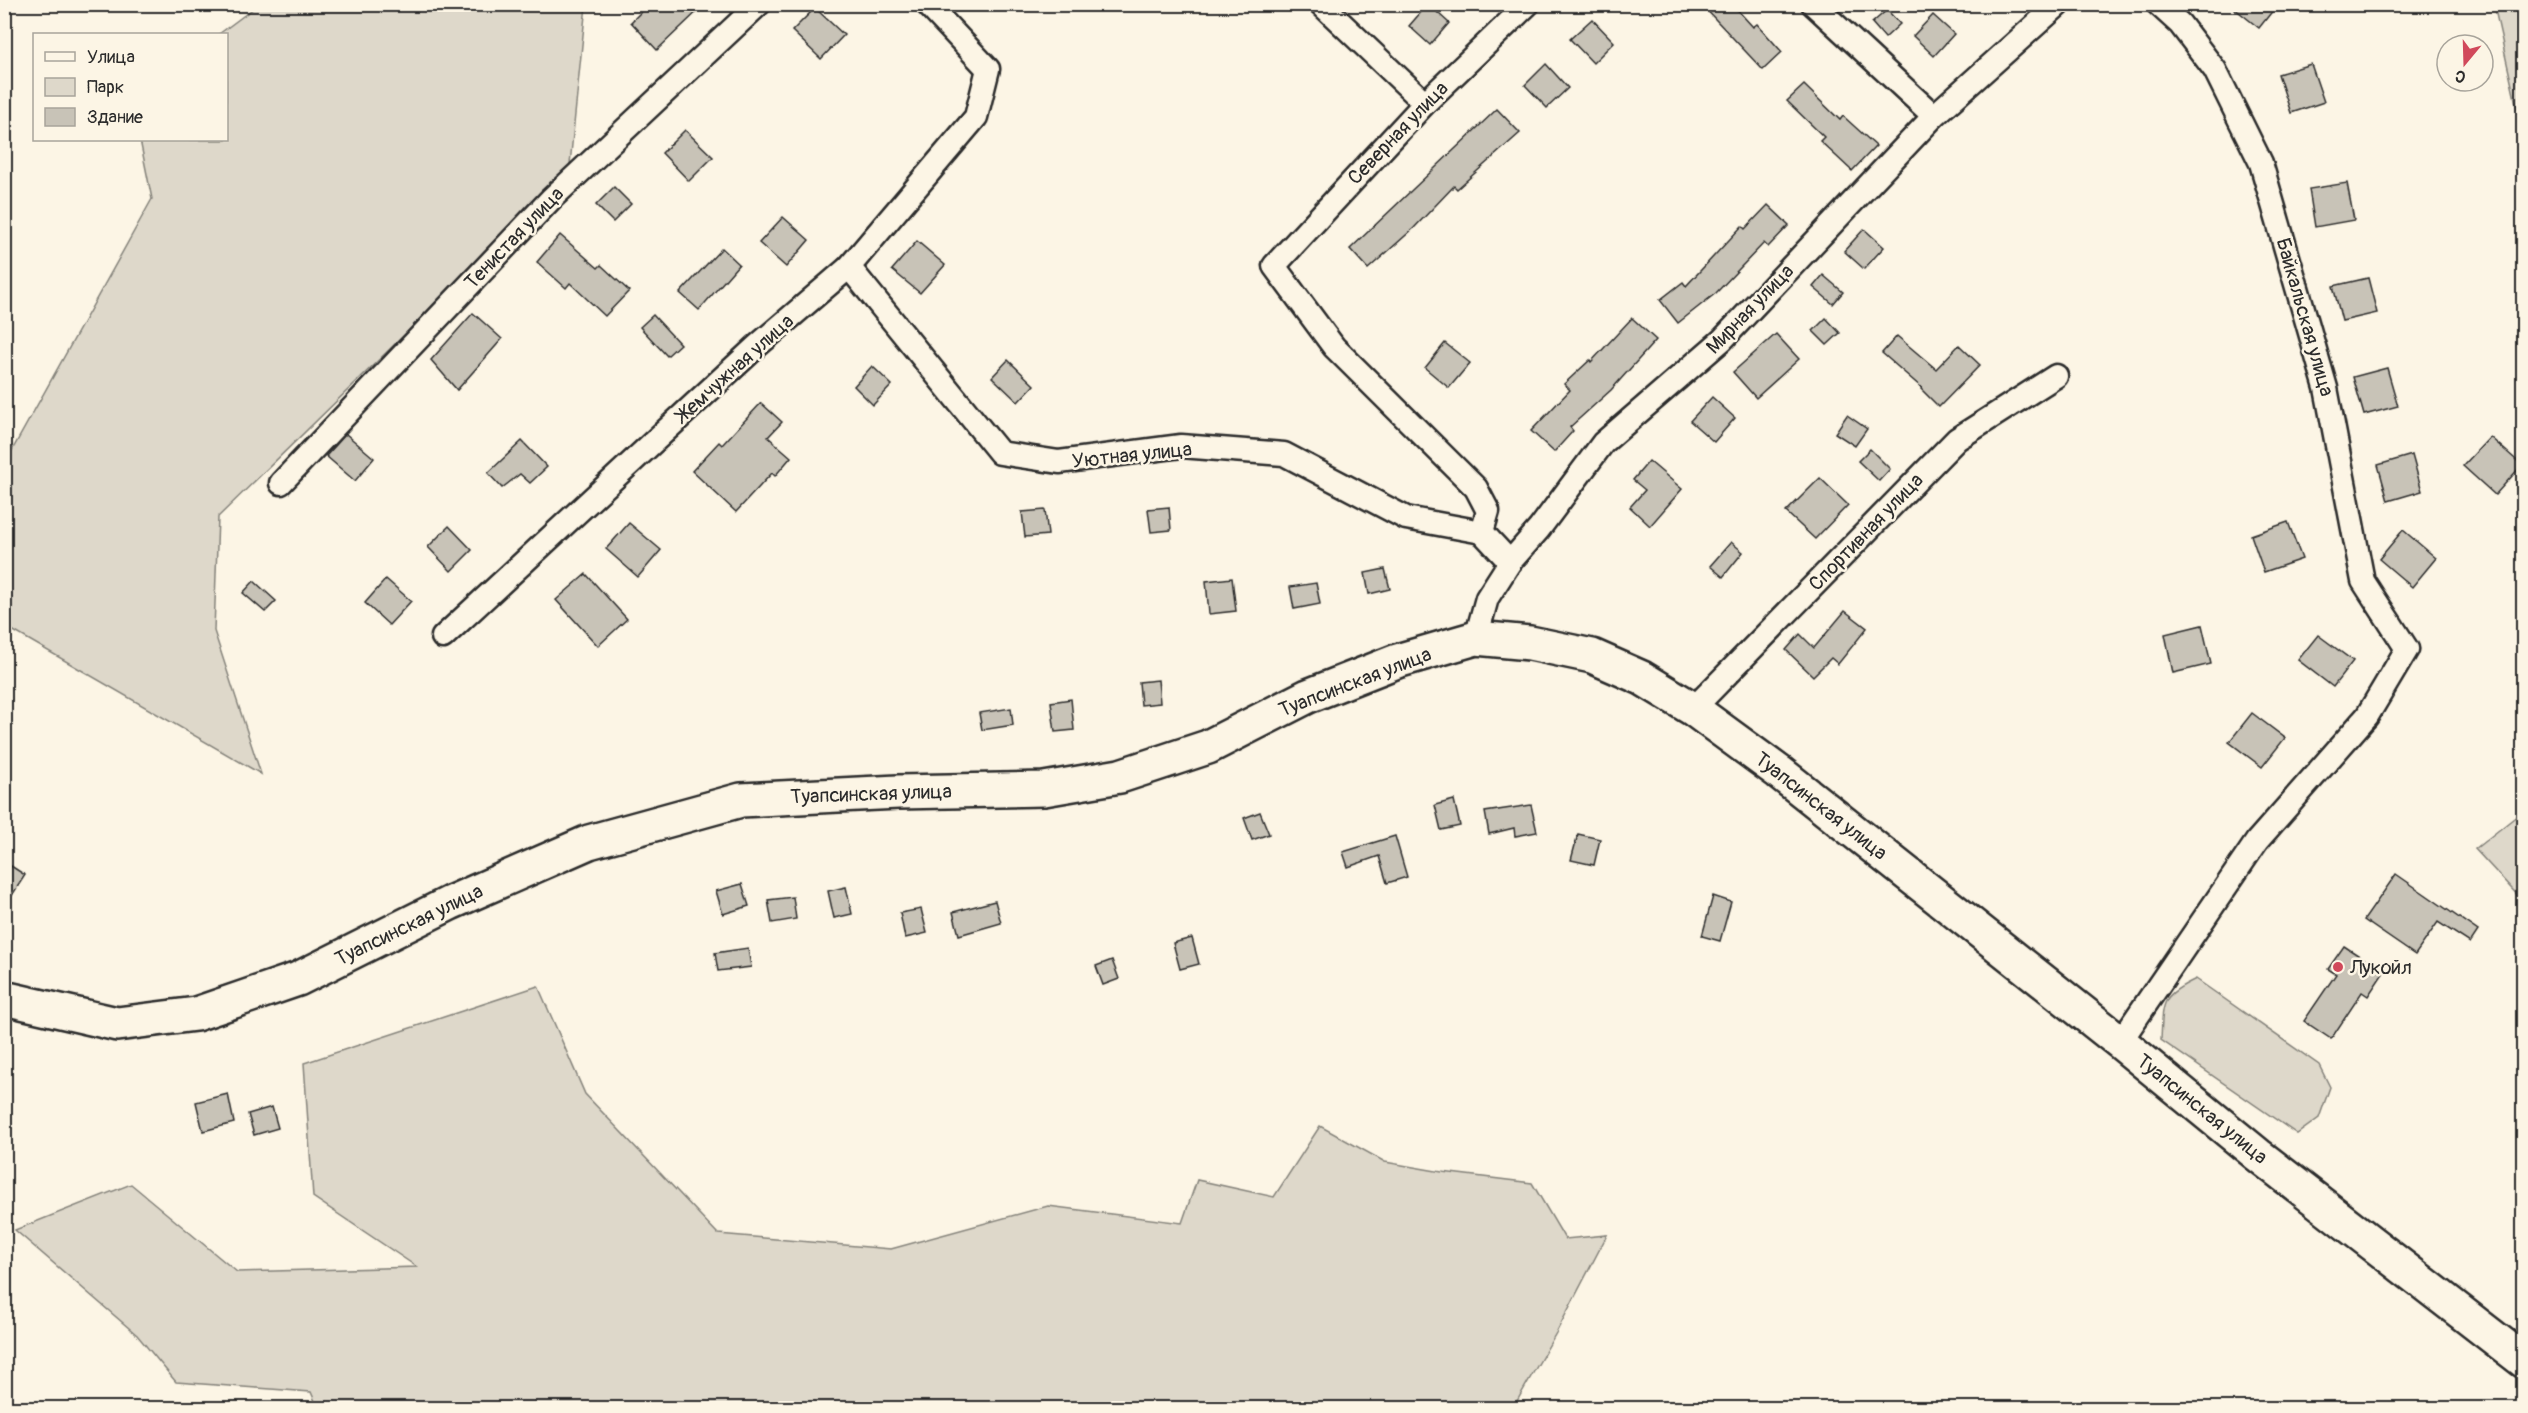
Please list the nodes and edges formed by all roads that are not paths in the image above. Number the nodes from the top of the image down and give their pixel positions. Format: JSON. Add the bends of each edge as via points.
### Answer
{"nodes":[{"id":1,"x":759,"y":4,"type":"edge"},
{"id":2,"x":927,"y":4,"type":"edge"},
{"id":3,"x":1322,"y":4,"type":"edge"},
{"id":4,"x":1528,"y":4,"type":"edge"},
{"id":5,"x":1813,"y":4,"type":"edge"},
{"id":6,"x":2059,"y":4,"type":"edge"},
{"id":7,"x":2158,"y":4,"type":"edge"},
{"id":8,"x":1425,"y":103,"type":"junction"},
{"id":9,"x":1934,"y":116,"type":"junction"},
{"id":10,"x":849,"y":267,"type":"junction"},
{"id":11,"x":2056,"y":376,"type":"dead end"},
{"id":12,"x":281,"y":483,"type":"dead end"},
{"id":13,"x":1482,"y":532,"type":"junction"},
{"id":14,"x":1510,"y":562,"type":"junction"},
{"id":15,"x":443,"y":637,"type":"dead end"},
{"id":16,"x":1476,"y":638,"type":"junction"},
{"id":17,"x":1693,"y":709,"type":"junction"},
{"id":18,"x":4,"y":998,"type":"edge"},
{"id":19,"x":2120,"y":1042,"type":"junction"},
{"id":20,"x":2523,"y":1360,"type":"edge"}],
"edges":[{"from":1,"to":12,"type":"street","name":"Тенистая улица","via":[[551,199]]},
{"from":2,"to":10,"type":"street","name":"Жемчужная улица","via":[[987,69],[976,117]]},
{"from":3,"to":8,"type":"street"},
{"from":4,"to":8,"type":"street","name":"Северная улица"},
{"from":5,"to":9,"type":"street"},
{"from":6,"to":9,"type":"street","name":"Мирная улица"},
{"from":7,"to":19,"type":"street","name":"Байкальская улица","via":[[2180,24],[2216,70],[2261,163],[2326,387],[2363,581],[2407,650],[2367,716],[2257,841]]},
{"from":8,"to":13,"type":"street","name":"Северная улица","via":[[1274,266],[1334,347],[1476,488],[1488,510]]},
{"from":9,"to":14,"type":"street","name":"Мирная улица","via":[[1722,340],[1603,444]]},
{"from":10,"to":13,"type":"street","name":"Уютная улица","via":[[1000,453],[1059,462],[1181,446],[1284,453],[1406,518]]},
{"from":10,"to":15,"type":"street","name":"Жемчужная улица","via":[[757,346]]},
{"from":11,"to":17,"type":"street","name":"Спортивная улица","via":[[1956,439]]},
{"from":13,"to":14,"type":"street"},
{"from":14,"to":16,"type":"street","name":"Мирная улица","via":[[1487,598]]},
{"from":16,"to":17,"type":"main road","name":"Туапсинская улица","via":[[1530,643],[1592,656],[1642,678]]},
{"from":16,"to":18,"type":"main road","name":"Туапсинская улица","via":[[1397,661],[1308,696],[1208,747],[1120,776],[1044,789],[741,800],[589,842],[450,903],[298,979],[196,1014],[117,1024]]},
{"from":17,"to":19,"type":"main road","name":"Туапсинская улица","via":[[1779,772]]},
{"from":19,"to":20,"type":"main road","name":"Туапсинская улица","via":[[2258,1155]]}]}
